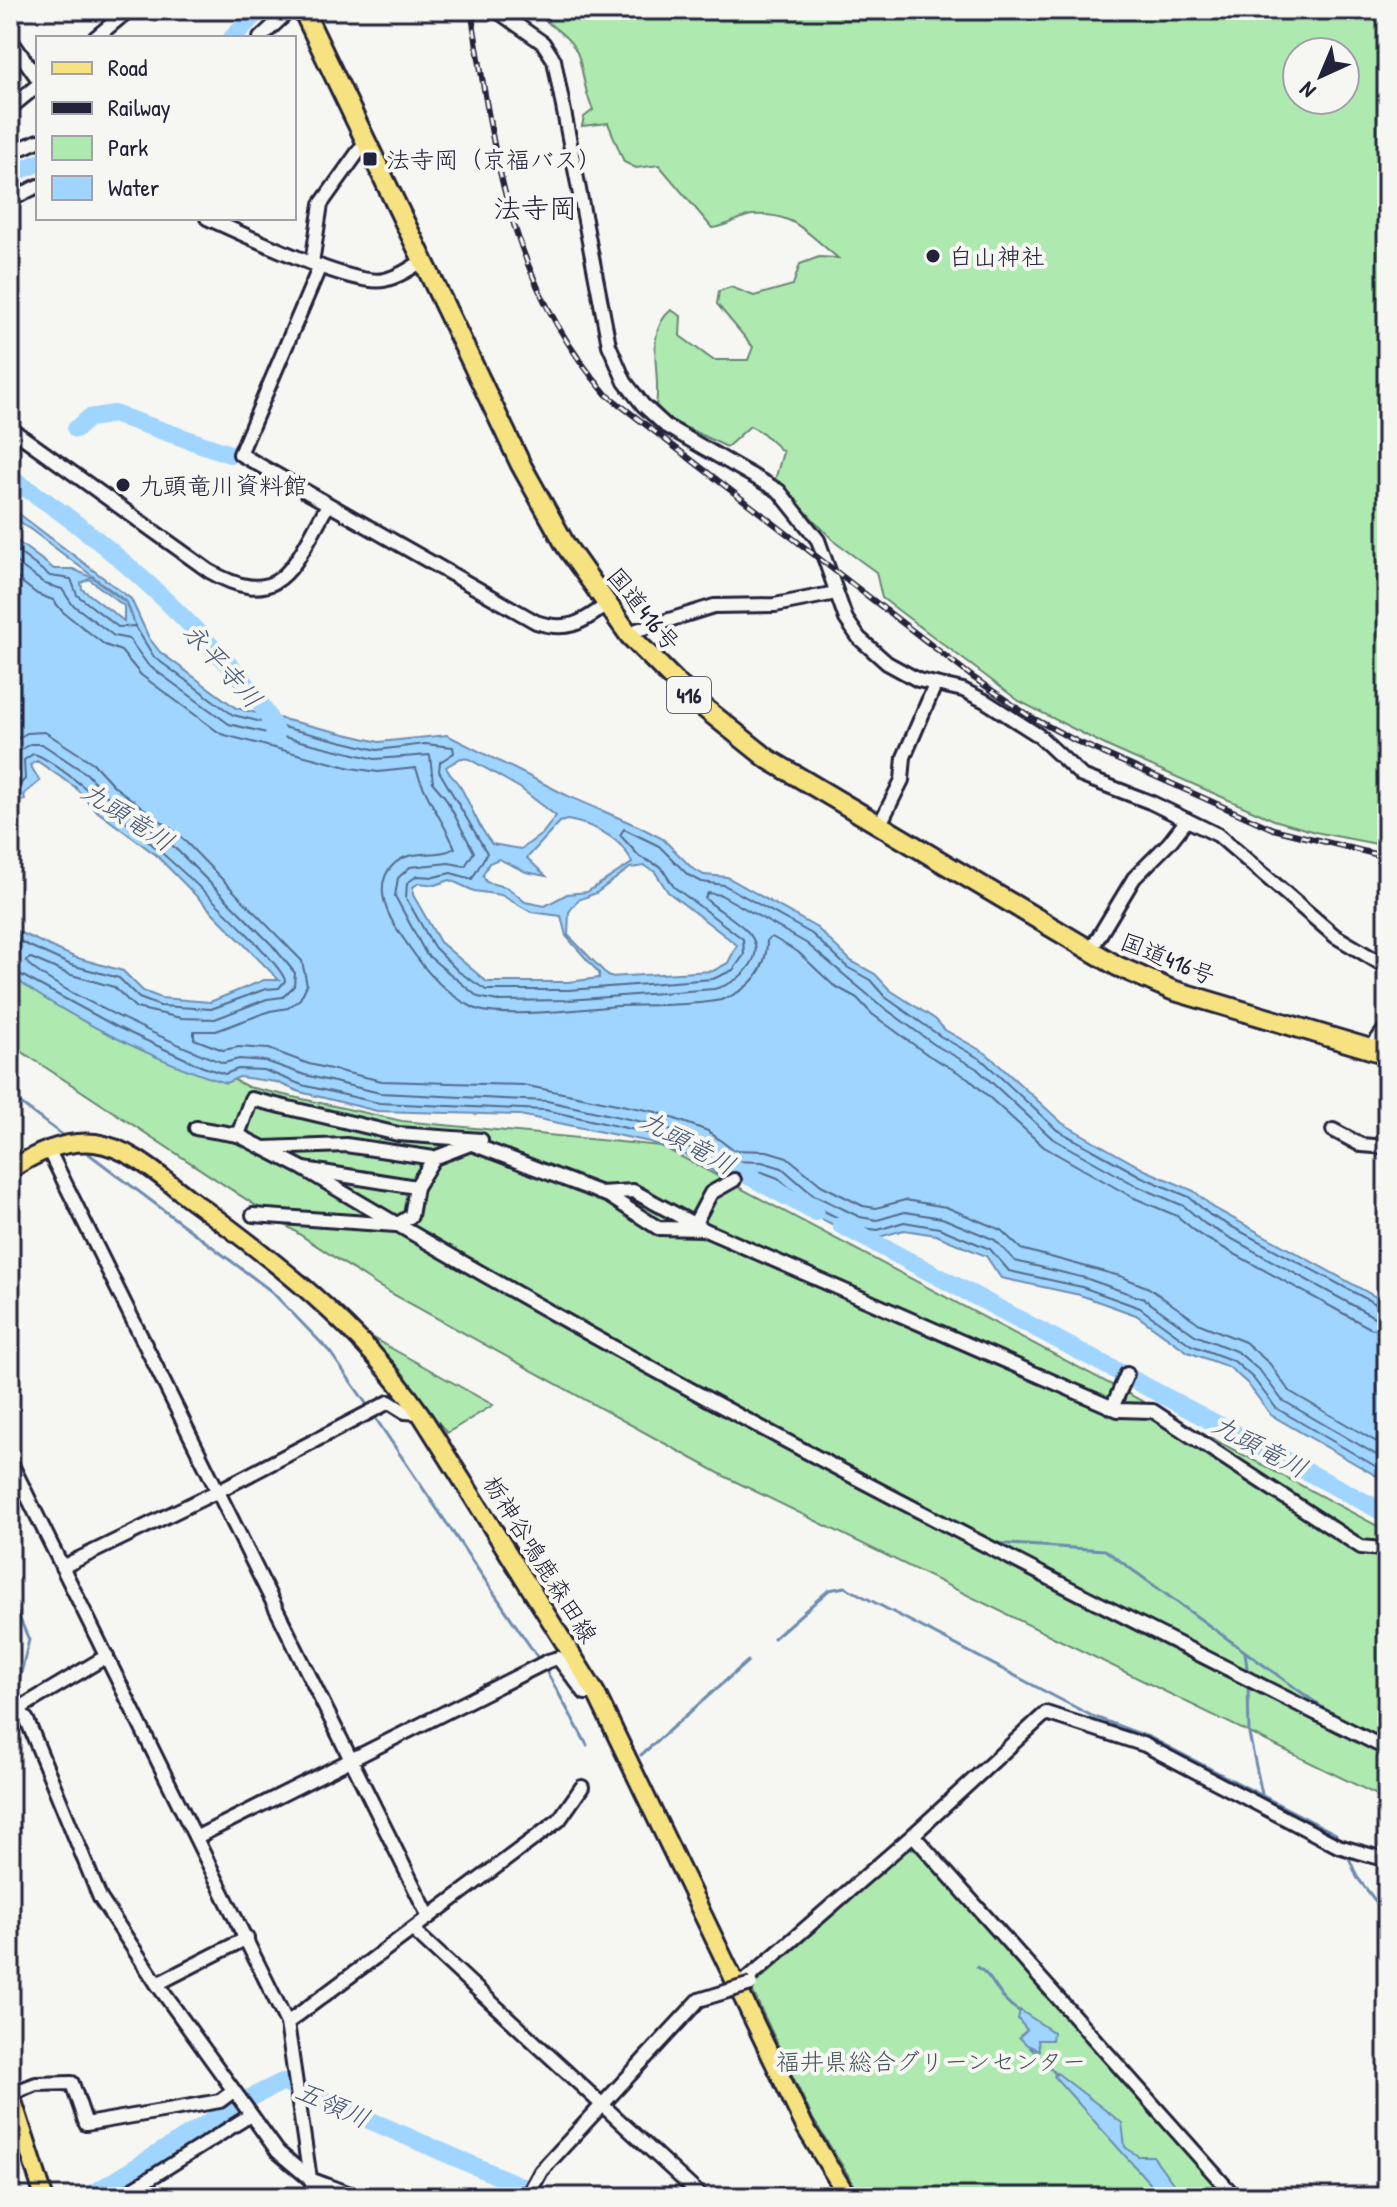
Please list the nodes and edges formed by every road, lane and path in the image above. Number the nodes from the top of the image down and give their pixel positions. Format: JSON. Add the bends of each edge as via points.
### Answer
{"nodes":[{"id":1,"x":129,"y":10,"type":"edge"},
{"id":2,"x":290,"y":10,"type":"edge"},
{"id":3,"x":303,"y":10,"type":"edge"},
{"id":4,"x":496,"y":10,"type":"edge"},
{"id":5,"x":97,"y":36,"type":"edge"},
{"id":6,"x":262,"y":36,"type":"edge"},
{"id":7,"x":10,"y":39,"type":"edge"},
{"id":8,"x":36,"y":79,"type":"edge"},
{"id":9,"x":36,"y":84,"type":"edge"},
{"id":10,"x":10,"y":108,"type":"edge"},
{"id":11,"x":366,"y":141,"type":"junction"},
{"id":12,"x":36,"y":142,"type":"edge"},
{"id":13,"x":10,"y":153,"type":"edge"},
{"id":14,"x":36,"y":187,"type":"edge"},
{"id":15,"x":10,"y":200,"type":"edge"},
{"id":16,"x":212,"y":220,"type":"edge"},
{"id":17,"x":423,"y":260,"type":"junction"},
{"id":18,"x":316,"y":265,"type":"junction"},
{"id":19,"x":10,"y":428,"type":"edge"},
{"id":20,"x":328,"y":505,"type":"junction"},
{"id":21,"x":836,"y":593,"type":"junction"},
{"id":22,"x":606,"y":605,"type":"junction"},
{"id":23,"x":630,"y":636,"type":"junction"},
{"id":24,"x":935,"y":685,"type":"junction"},
{"id":25,"x":1187,"y":820,"type":"junction"},
{"id":26,"x":879,"y":826,"type":"junction"},
{"id":27,"x":1090,"y":951,"type":"junction"},
{"id":28,"x":1387,"y":967,"type":"edge"},
{"id":29,"x":1387,"y":1027,"type":"edge"},
{"id":30,"x":1378,"y":1052,"type":"edge"},
{"id":31,"x":196,"y":1128,"type":"dead end"},
{"id":32,"x":1333,"y":1130,"type":"dead end"},
{"id":33,"x":238,"y":1135,"type":"junction"},
{"id":34,"x":472,"y":1144,"type":"junction"},
{"id":35,"x":54,"y":1147,"type":"junction"},
{"id":36,"x":1387,"y":1147,"type":"edge"},
{"id":37,"x":262,"y":1148,"type":"junction"},
{"id":38,"x":434,"y":1158,"type":"junction"},
{"id":39,"x":304,"y":1169,"type":"junction"},
{"id":40,"x":10,"y":1170,"type":"edge"},
{"id":41,"x":734,"y":1180,"type":"dead end"},
{"id":42,"x":416,"y":1187,"type":"junction"},
{"id":43,"x":600,"y":1193,"type":"junction"},
{"id":44,"x":253,"y":1215,"type":"dead end"},
{"id":45,"x":396,"y":1225,"type":"junction"},
{"id":46,"x":698,"y":1227,"type":"junction"},
{"id":47,"x":1127,"y":1374,"type":"dead end"},
{"id":48,"x":1112,"y":1408,"type":"junction"},
{"id":49,"x":420,"y":1413,"type":"junction"},
{"id":50,"x":10,"y":1461,"type":"edge"},
{"id":51,"x":218,"y":1491,"type":"junction"},
{"id":52,"x":1381,"y":1549,"type":"dead end"},
{"id":53,"x":62,"y":1567,"type":"junction"},
{"id":54,"x":107,"y":1656,"type":"junction"},
{"id":55,"x":596,"y":1693,"type":"junction"},
{"id":56,"x":10,"y":1698,"type":"edge"},
{"id":57,"x":20,"y":1708,"type":"junction"},
{"id":58,"x":1387,"y":1749,"type":"edge"},
{"id":59,"x":352,"y":1761,"type":"junction"},
{"id":60,"x":582,"y":1787,"type":"dead end"},
{"id":61,"x":913,"y":1835,"type":"junction"},
{"id":62,"x":197,"y":1837,"type":"junction"},
{"id":63,"x":1387,"y":1860,"type":"edge"},
{"id":64,"x":429,"y":1917,"type":"junction"},
{"id":65,"x":413,"y":1930,"type":"junction"},
{"id":66,"x":247,"y":1938,"type":"junction"},
{"id":67,"x":157,"y":1984,"type":"junction"},
{"id":68,"x":744,"y":1985,"type":"junction"},
{"id":69,"x":287,"y":2023,"type":"junction"},
{"id":70,"x":232,"y":2092,"type":"junction"},
{"id":71,"x":10,"y":2093,"type":"edge"},
{"id":72,"x":603,"y":2104,"type":"junction"},
{"id":73,"x":249,"y":2116,"type":"junction"},
{"id":74,"x":310,"y":2179,"type":"junction"},
{"id":75,"x":44,"y":2197,"type":"edge"},
{"id":76,"x":120,"y":2197,"type":"edge"},
{"id":77,"x":318,"y":2197,"type":"edge"},
{"id":78,"x":358,"y":2197,"type":"edge"},
{"id":79,"x":527,"y":2197,"type":"edge"},
{"id":80,"x":702,"y":2197,"type":"edge"},
{"id":81,"x":848,"y":2197,"type":"edge"},
{"id":82,"x":1235,"y":2197,"type":"edge"}],
"edges":[{"from":1,"to":5,"type":"street"},
{"from":2,"to":6,"type":"street"},
{"from":3,"to":11,"type":"highway","name":"国道416号","number":"416"},
{"from":4,"to":21,"type":"street","via":[[543,43],[554,60],[600,310],[625,382],[666,426],[779,491],[818,540]]},
{"from":7,"to":8,"type":"street"},
{"from":9,"to":10,"type":"street"},
{"from":11,"to":17,"type":"highway","name":"国道416号","number":"416"},
{"from":11,"to":18,"type":"street","via":[[321,204]]},
{"from":12,"to":13,"type":"street"},
{"from":14,"to":15,"type":"street"},
{"from":16,"to":18,"type":"street"},
{"from":17,"to":18,"type":"street","via":[[383,280]]},
{"from":17,"to":22,"type":"highway","name":"国道416号","number":"416","via":[[521,465]]},
{"from":18,"to":20,"type":"street","via":[[240,454]]},
{"from":19,"to":20,"type":"street","via":[[209,571],[245,589],[285,576]]},
{"from":20,"to":22,"type":"street","via":[[536,622],[568,628]]},
{"from":21,"to":23,"type":"street","via":[[775,605],[714,606]]},
{"from":21,"to":24,"type":"street","via":[[846,619],[873,652],[905,674]]},
{"from":22,"to":23,"type":"highway","name":"国道416号","number":"416"},
{"from":23,"to":26,"type":"highway","name":"国道416号","number":"416","via":[[743,742]]},
{"from":24,"to":25,"type":"street","via":[[985,701],[1038,735],[1082,776]]},
{"from":24,"to":26,"type":"street","via":[[904,757],[902,780]]},
{"from":25,"to":27,"type":"street","via":[[1134,878]]},
{"from":25,"to":28,"type":"street","via":[[1231,843],[1325,928]]},
{"from":26,"to":27,"type":"highway","name":"国道416号","number":"416"},
{"from":27,"to":30,"type":"highway","name":"国道416号","number":"416","via":[[1172,990]]},
{"from":29,"to":30,"type":"street"},
{"from":31,"to":33,"type":"street"},
{"from":32,"to":36,"type":"street","via":[[1361,1145]]},
{"from":33,"to":34,"type":"street","via":[[251,1099],[398,1134],[481,1140]]},
{"from":33,"to":37,"type":"street"},
{"from":34,"to":38,"type":"street"},
{"from":34,"to":43,"type":"street"},
{"from":35,"to":40,"type":"main road","name":"栃神谷鳴鹿森田線"},
{"from":35,"to":49,"type":"main road","name":"栃神谷鳴鹿森田線","via":[[95,1143],[146,1166],[283,1268],[367,1347]]},
{"from":35,"to":51,"type":"street"},
{"from":37,"to":38,"type":"street","via":[[346,1145]]},
{"from":37,"to":39,"type":"street"},
{"from":38,"to":42,"type":"street"},
{"from":39,"to":42,"type":"street"},
{"from":39,"to":45,"type":"street"},
{"from":41,"to":46,"type":"street","via":[[711,1193]]},
{"from":42,"to":45,"type":"street","via":[[411,1216]]},
{"from":43,"to":46,"type":"street","via":[[633,1191]]},
{"from":43,"to":46,"type":"street","via":[[658,1228]]},
{"from":44,"to":45,"type":"street"},
{"from":45,"to":58,"type":"street","via":[[650,1370]]},
{"from":46,"to":48,"type":"street"},
{"from":47,"to":48,"type":"street"},
{"from":48,"to":52,"type":"street","via":[[1153,1411],[1361,1547]]},
{"from":49,"to":51,"type":"street","via":[[405,1412],[389,1402]]},
{"from":49,"to":55,"type":"main road","name":"栃神谷鳴鹿森田線"},
{"from":50,"to":53,"type":"street"},
{"from":51,"to":53,"type":"street"},
{"from":51,"to":59,"type":"street"},
{"from":53,"to":54,"type":"street"},
{"from":54,"to":57,"type":"street"},
{"from":54,"to":62,"type":"street"},
{"from":55,"to":59,"type":"street","via":[[585,1693],[558,1658]]},
{"from":55,"to":68,"type":"main road","name":"栃神谷鳴鹿森田線"},
{"from":56,"to":57,"type":"street"},
{"from":57,"to":67,"type":"street","via":[[100,1898]]},
{"from":59,"to":62,"type":"street"},
{"from":59,"to":64,"type":"street"},
{"from":60,"to":64,"type":"street","via":[[559,1820]]},
{"from":61,"to":63,"type":"street","via":[[1046,1713],[1145,1745],[1338,1846]]},
{"from":61,"to":68,"type":"street"},
{"from":61,"to":82,"type":"street"},
{"from":62,"to":66,"type":"street"},
{"from":64,"to":65,"type":"street"},
{"from":65,"to":69,"type":"street"},
{"from":65,"to":72,"type":"street"},
{"from":66,"to":67,"type":"street"},
{"from":66,"to":69,"type":"street"},
{"from":67,"to":70,"type":"street"},
{"from":68,"to":72,"type":"street","bridge":true,"via":[[699,2000]]},
{"from":68,"to":81,"type":"main road","name":"栃神谷鳴鹿森田線","via":[[805,2127]]},
{"from":69,"to":74,"type":"street"},
{"from":70,"to":71,"type":"street","via":[[220,2101],[86,2124],[72,2083],[36,2084]]},
{"from":70,"to":73,"type":"street"},
{"from":71,"to":75,"type":"main road"},
{"from":72,"to":79,"type":"street","via":[[532,2184]]},
{"from":72,"to":80,"type":"street"},
{"from":73,"to":74,"type":"street","via":[[278,2152]]},
{"from":73,"to":76,"type":"street"},
{"from":74,"to":77,"type":"street"},
{"from":74,"to":78,"type":"street"}]}
